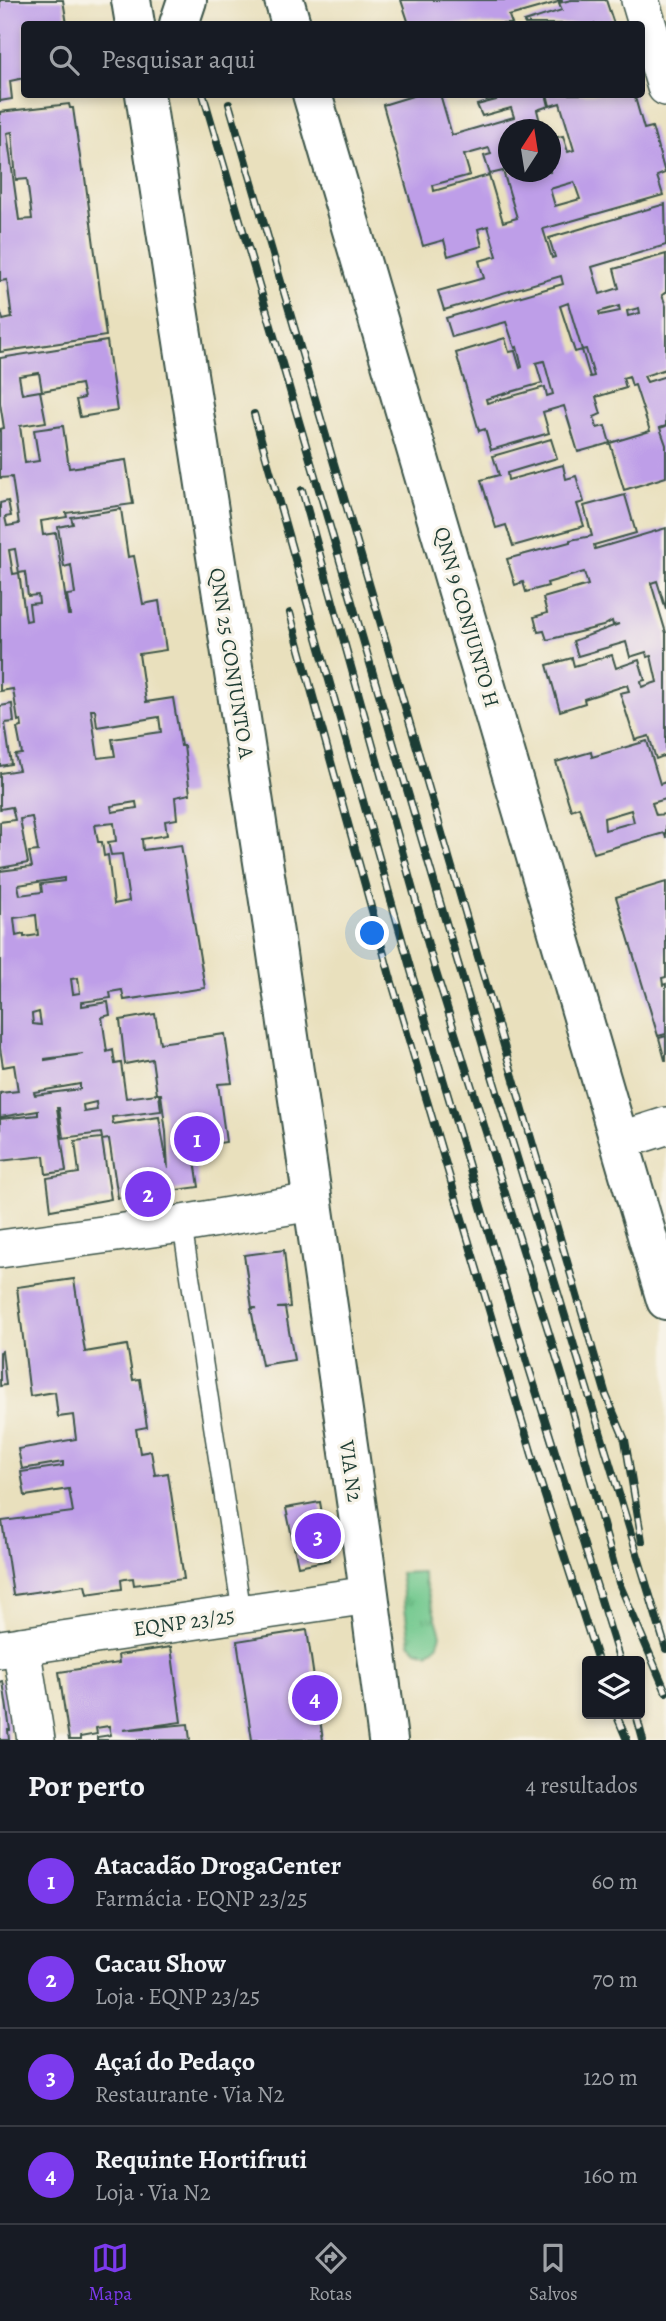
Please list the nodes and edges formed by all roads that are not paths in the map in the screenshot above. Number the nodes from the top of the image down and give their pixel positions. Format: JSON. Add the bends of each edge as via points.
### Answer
{"nodes":[{"id":1,"x":131,"y":0,"type":"edge"},
{"id":2,"x":187,"y":0,"type":"edge"},
{"id":3,"x":284,"y":0,"type":"edge"},
{"id":4,"x":640,"y":0,"type":"edge"},
{"id":5,"x":134,"y":21,"type":"edge"},
{"id":6,"x":180,"y":21,"type":"edge"},
{"id":7,"x":290,"y":21,"type":"edge"},
{"id":8,"x":666,"y":87,"type":"edge"},
{"id":9,"x":313,"y":98,"type":"edge"},
{"id":10,"x":150,"y":105,"type":"edge"},
{"id":11,"x":666,"y":1126,"type":"edge"},
{"id":12,"x":619,"y":1141,"type":"junction"},
{"id":13,"x":312,"y":1202,"type":"junction"},
{"id":14,"x":182,"y":1224,"type":"junction"},
{"id":15,"x":0,"y":1249,"type":"edge"},
{"id":16,"x":666,"y":1300,"type":"edge"},
{"id":17,"x":369,"y":1595,"type":"junction"},
{"id":18,"x":242,"y":1614,"type":"junction"},
{"id":19,"x":10,"y":1647,"type":"edge"},
{"id":20,"x":36,"y":1740,"type":"edge"},
{"id":21,"x":388,"y":1740,"type":"edge"}],
"edges":[{"from":1,"to":5,"type":"main road"},
{"from":2,"to":6,"type":"main road"},
{"from":3,"to":7,"type":"main road"},
{"from":4,"to":8,"type":"street"},
{"from":9,"to":12,"type":"main road","name":"QNN 9 CONJUNTO H"},
{"from":10,"to":13,"type":"main road","name":"QNN 25 CONJUNTO A"},
{"from":11,"to":12,"type":"street"},
{"from":12,"to":16,"type":"main road","name":"QNN 9 CONJUNTO H"},
{"from":13,"to":14,"type":"street"},
{"from":13,"to":17,"type":"main road","name":"VIA N2"},
{"from":14,"to":15,"type":"street"},
{"from":14,"to":18,"type":"lane"},
{"from":17,"to":18,"type":"street","name":"EQNP 23/25"},
{"from":17,"to":21,"type":"main road","name":"VIA N2"},
{"from":18,"to":19,"type":"street","name":"EQNP 23/25"},
{"from":19,"to":20,"type":"street"}]}
